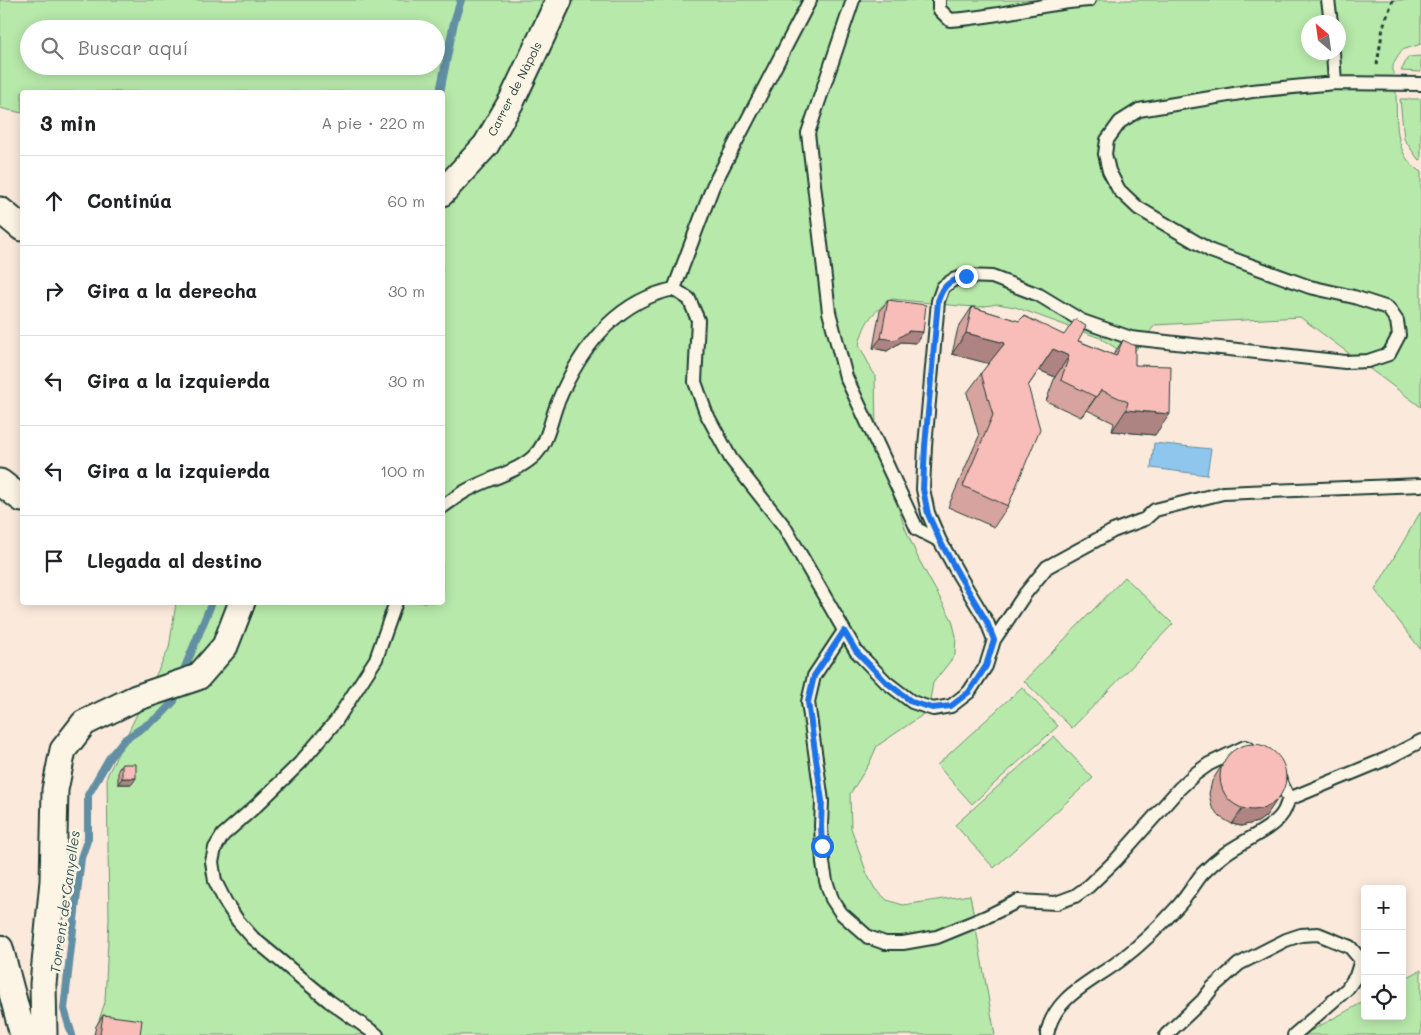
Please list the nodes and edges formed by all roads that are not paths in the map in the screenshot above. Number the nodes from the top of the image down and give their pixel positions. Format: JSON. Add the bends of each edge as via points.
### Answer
{"nodes":[{"id":1,"x":559,"y":0,"type":"edge"},
{"id":2,"x":810,"y":0,"type":"edge"},
{"id":3,"x":853,"y":0,"type":"edge"},
{"id":4,"x":939,"y":0,"type":"edge"},
{"id":5,"x":1089,"y":0,"type":"edge"},
{"id":6,"x":1328,"y":0,"type":"edge"},
{"id":7,"x":1330,"y":15,"type":"edge"},
{"id":8,"x":1334,"y":60,"type":"edge"},
{"id":9,"x":1335,"y":83,"type":"junction"},
{"id":10,"x":1421,"y":84,"type":"edge"},
{"id":11,"x":445,"y":191,"type":"edge"},
{"id":12,"x":0,"y":210,"type":"edge"},
{"id":13,"x":20,"y":226,"type":"edge"},
{"id":14,"x":674,"y":289,"type":"junction"},
{"id":15,"x":0,"y":482,"type":"edge"},
{"id":16,"x":1421,"y":484,"type":"edge"},
{"id":17,"x":20,"y":498,"type":"edge"},
{"id":18,"x":445,"y":505,"type":"edge"},
{"id":19,"x":940,"y":541,"type":"junction"},
{"id":20,"x":241,"y":605,"type":"edge"},
{"id":21,"x":395,"y":605,"type":"edge"},
{"id":22,"x":844,"y":631,"type":"junction"},
{"id":23,"x":994,"y":640,"type":"junction"},
{"id":24,"x":1421,"y":741,"type":"edge"},
{"id":25,"x":1289,"y":799,"type":"junction"},
{"id":26,"x":0,"y":948,"type":"edge"},
{"id":27,"x":23,"y":1035,"type":"edge"},
{"id":28,"x":44,"y":1035,"type":"edge"},
{"id":29,"x":377,"y":1035,"type":"edge"},
{"id":30,"x":1047,"y":1035,"type":"edge"},
{"id":31,"x":1166,"y":1035,"type":"edge"},
{"id":32,"x":1294,"y":1035,"type":"edge"}],
"edges":[{"from":1,"to":11,"type":"street","name":"Carrer de Nàpols","via":[[512,100],[486,145]]},
{"from":2,"to":14,"type":"lane","via":[[713,186]]},
{"from":3,"to":19,"type":"lane","via":[[808,133],[829,312],[846,377],[917,529]]},
{"from":4,"to":5,"type":"lane","via":[[939,9],[950,20]]},
{"from":6,"to":7,"type":"lane"},
{"from":8,"to":9,"type":"lane"},
{"from":9,"to":10,"type":"lane"},
{"from":9,"to":19,"type":"lane","via":[[1252,90],[1139,110],[1120,122],[1107,140],[1105,154],[1119,190],[1138,208],[1211,251],[1310,287],[1388,308],[1397,321],[1399,334],[1390,354],[1368,361],[1344,362],[1131,338],[1082,321],[1039,295],[992,277],[966,276],[953,280],[942,287],[938,301],[925,446],[923,489],[928,514]]},
{"from":12,"to":13,"type":"street"},
{"from":14,"to":18,"type":"lane","via":[[656,293],[634,305],[607,324],[588,346],[570,376],[544,444],[532,458]]},
{"from":14,"to":22,"type":"lane","via":[[689,299],[698,320],[695,382],[706,413],[731,459],[784,526]]},
{"from":15,"to":17,"type":"street"},
{"from":16,"to":23,"type":"lane","via":[[1223,493],[1155,510],[1145,519],[1104,536],[1047,567]]},
{"from":19,"to":23,"type":"lane"},
{"from":20,"to":28,"type":"street","via":[[225,646],[198,677],[136,698],[84,723],[63,750],[55,790],[52,881],[43,984]]},
{"from":21,"to":29,"type":"lane","via":[[376,659],[336,722],[258,805],[223,835],[215,848],[212,862],[215,881],[226,903],[253,938]]},
{"from":22,"to":23,"type":"lane","via":[[856,651],[886,682],[912,702],[932,708],[951,706],[969,692],[986,666]]},
{"from":22,"to":25,"type":"lane","via":[[814,676],[808,702],[822,801],[823,863],[832,899],[841,913],[868,937],[885,944],[937,937],[1018,901],[1056,903],[1075,896],[1090,886],[1179,789],[1209,764],[1245,747],[1274,768]]},
{"from":24,"to":25,"type":"lane"},
{"from":25,"to":30,"type":"lane","via":[[1283,814],[1226,853],[1203,874],[1158,928],[1065,1000],[1048,1027]]},
{"from":26,"to":27,"type":"street"},
{"from":31,"to":32,"type":"lane","via":[[1239,964],[1269,947],[1302,935],[1318,934],[1350,947],[1361,960],[1356,976],[1346,989]]}]}
